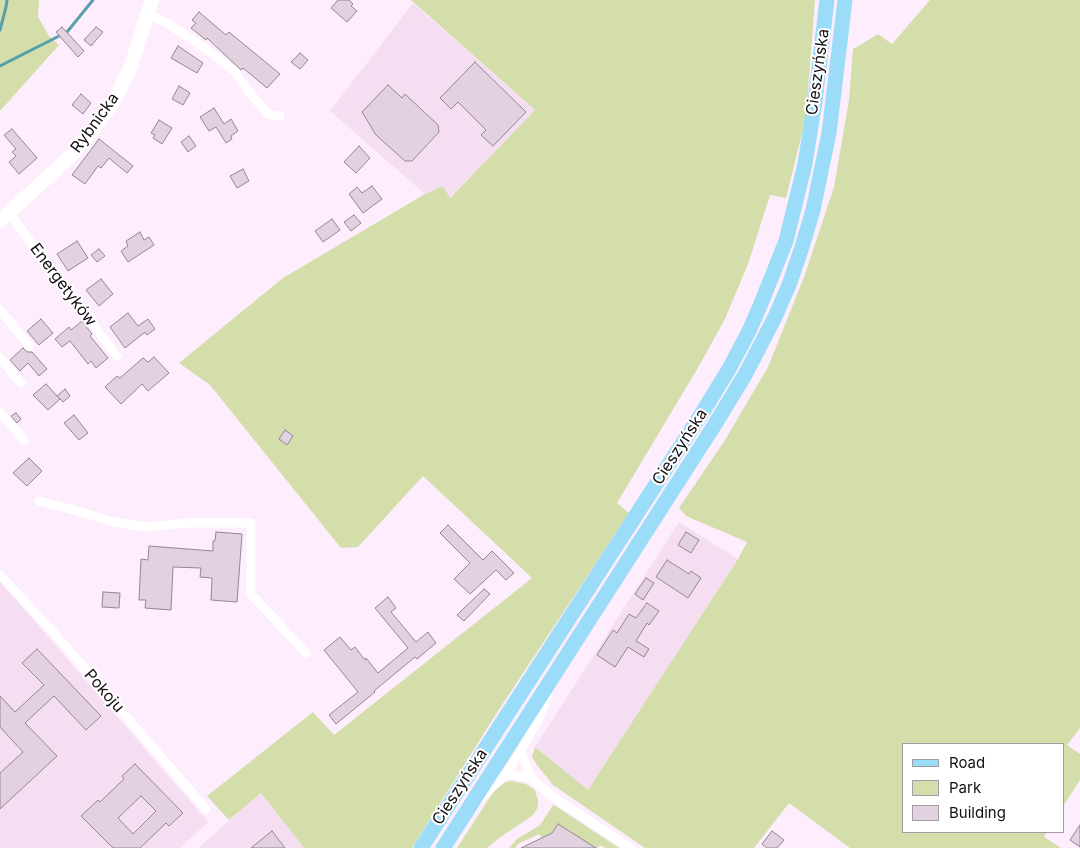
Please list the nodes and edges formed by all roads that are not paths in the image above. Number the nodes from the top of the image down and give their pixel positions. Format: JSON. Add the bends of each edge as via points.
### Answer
{"nodes":[{"id":1,"x":152,"y":0,"type":"edge"},
{"id":2,"x":827,"y":0,"type":"edge"},
{"id":3,"x":845,"y":0,"type":"edge"},
{"id":4,"x":148,"y":14,"type":"junction"},
{"id":5,"x":280,"y":116,"type":"dead end"},
{"id":6,"x":5,"y":217,"type":"edge"},
{"id":7,"x":0,"y":310,"type":"edge"},
{"id":8,"x":30,"y":346,"type":"dead end"},
{"id":9,"x":117,"y":356,"type":"dead end"},
{"id":10,"x":0,"y":358,"type":"edge"},
{"id":11,"x":21,"y":383,"type":"dead end"},
{"id":12,"x":0,"y":413,"type":"edge"},
{"id":13,"x":24,"y":440,"type":"dead end"},
{"id":14,"x":39,"y":502,"type":"dead end"},
{"id":15,"x":0,"y":575,"type":"edge"},
{"id":16,"x":306,"y":653,"type":"dead end"},
{"id":17,"x":552,"y":680,"type":"junction"},
{"id":18,"x":521,"y":750,"type":"junction"},
{"id":19,"x":506,"y":774,"type":"junction"},
{"id":20,"x":531,"y":778,"type":"junction"},
{"id":21,"x":206,"y":810,"type":"dead end"},
{"id":22,"x":461,"y":819,"type":"junction"},
{"id":23,"x":421,"y":848,"type":"edge"},
{"id":24,"x":443,"y":848,"type":"edge"},
{"id":25,"x":630,"y":848,"type":"edge"}],
"edges":[{"from":1,"to":4,"type":"street","name":"Rybnicka"},
{"from":2,"to":23,"type":"main road","name":"Cieszyńska","via":[[805,164],[786,241],[749,330],[702,413]]},
{"from":3,"to":17,"type":"main road","name":"Cieszyńska","via":[[829,133],[813,210],[779,309],[712,429]]},
{"from":4,"to":5,"type":"street","via":[[212,53],[235,72],[268,114]]},
{"from":4,"to":6,"type":"street","name":"Rybnicka","via":[[130,69],[100,121],[74,153]]},
{"from":6,"to":9,"type":"street","name":"Energetyków"},
{"from":7,"to":8,"type":"street"},
{"from":10,"to":11,"type":"street"},
{"from":12,"to":13,"type":"street"},
{"from":14,"to":16,"type":"street","via":[[78,510],[110,522],[144,527],[251,523],[251,594]]},
{"from":15,"to":21,"type":"street","name":"Pokoju"},
{"from":17,"to":18,"type":"street","via":[[540,717]]},
{"from":17,"to":22,"type":"main road","name":"Cieszyńska"},
{"from":18,"to":19,"type":"street"},
{"from":18,"to":20,"type":"street"},
{"from":19,"to":20,"type":"street"},
{"from":19,"to":22,"type":"street"},
{"from":20,"to":25,"type":"street","via":[[552,796]]},
{"from":22,"to":24,"type":"main road","name":"Cieszyńska"}]}
